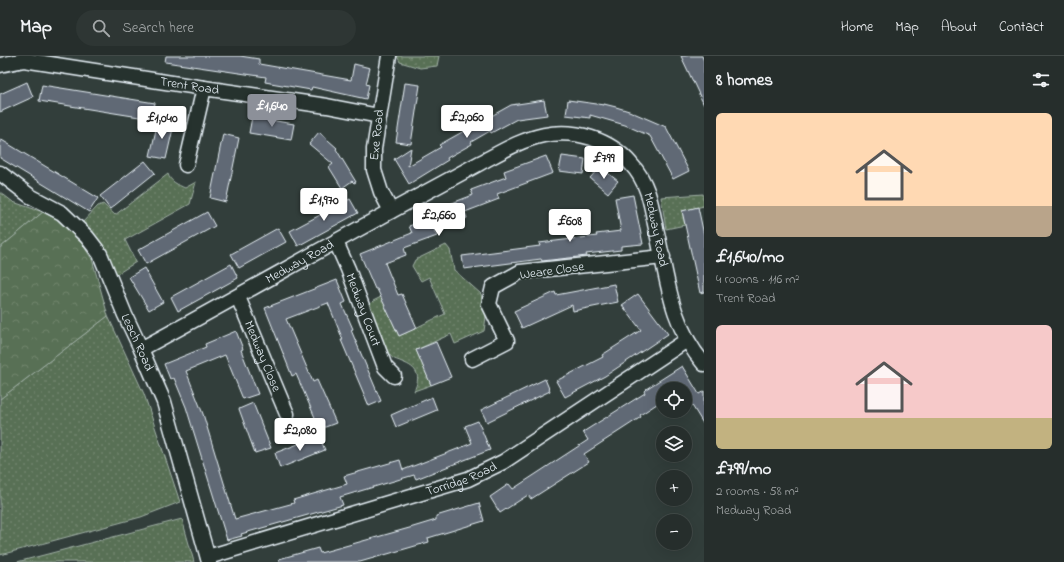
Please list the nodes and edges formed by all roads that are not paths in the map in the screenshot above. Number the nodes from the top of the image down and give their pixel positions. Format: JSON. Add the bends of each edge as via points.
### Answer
{"nodes":[{"id":1,"x":389,"y":56,"type":"edge"},
{"id":2,"x":0,"y":66,"type":"edge"},
{"id":3,"x":204,"y":88,"type":"junction"},
{"id":4,"x":379,"y":116,"type":"junction"},
{"id":5,"x":186,"y":165,"type":"dead end"},
{"id":6,"x":0,"y":173,"type":"edge"},
{"id":7,"x":391,"y":211,"type":"junction"},
{"id":8,"x":336,"y":242,"type":"junction"},
{"id":9,"x":663,"y":257,"type":"junction"},
{"id":10,"x":238,"y":297,"type":"junction"},
{"id":11,"x":687,"y":340,"type":"junction"},
{"id":12,"x":141,"y":349,"type":"junction"},
{"id":13,"x":472,"y":360,"type":"dead end"},
{"id":14,"x":704,"y":364,"type":"edge"},
{"id":15,"x":394,"y":376,"type":"dead end"},
{"id":16,"x":287,"y":414,"type":"dead end"},
{"id":17,"x":208,"y":559,"type":"edge"}],
"edges":[{"from":1,"to":4,"type":"street","name":"Exe Road"},
{"from":2,"to":3,"type":"street","name":"Trent Road","via":[[24,60]]},
{"from":3,"to":4,"type":"street","name":"Trent Road"},
{"from":3,"to":5,"type":"street"},
{"from":4,"to":7,"type":"street","name":"Exe Road","via":[[374,170]]},
{"from":6,"to":12,"type":"street","name":"Leach Road","via":[[30,196],[62,212],[87,237],[100,254]]},
{"from":7,"to":8,"type":"street","name":"Medway Road"},
{"from":7,"to":9,"type":"street","name":"Medway Road","via":[[516,143],[545,135],[578,134],[609,145],[631,163],[642,178],[649,196]]},
{"from":8,"to":10,"type":"street","name":"Medway Road"},
{"from":8,"to":15,"type":"street","name":"Medway Court","via":[[385,367]]},
{"from":9,"to":11,"type":"street","name":"Medway Road","via":[[677,320]]},
{"from":9,"to":13,"type":"street","name":"Weare Close","via":[[520,272],[493,287],[489,304],[507,342]]},
{"from":10,"to":12,"type":"street","name":"Medway Road"},
{"from":10,"to":16,"type":"street","name":"Medway Close"},
{"from":11,"to":14,"type":"street","name":"Medway Road"},
{"from":11,"to":17,"type":"street","name":"Torridge Road","via":[[503,462],[468,478]]},
{"from":12,"to":17,"type":"street","name":"Leach Road","via":[[164,402]]}]}
